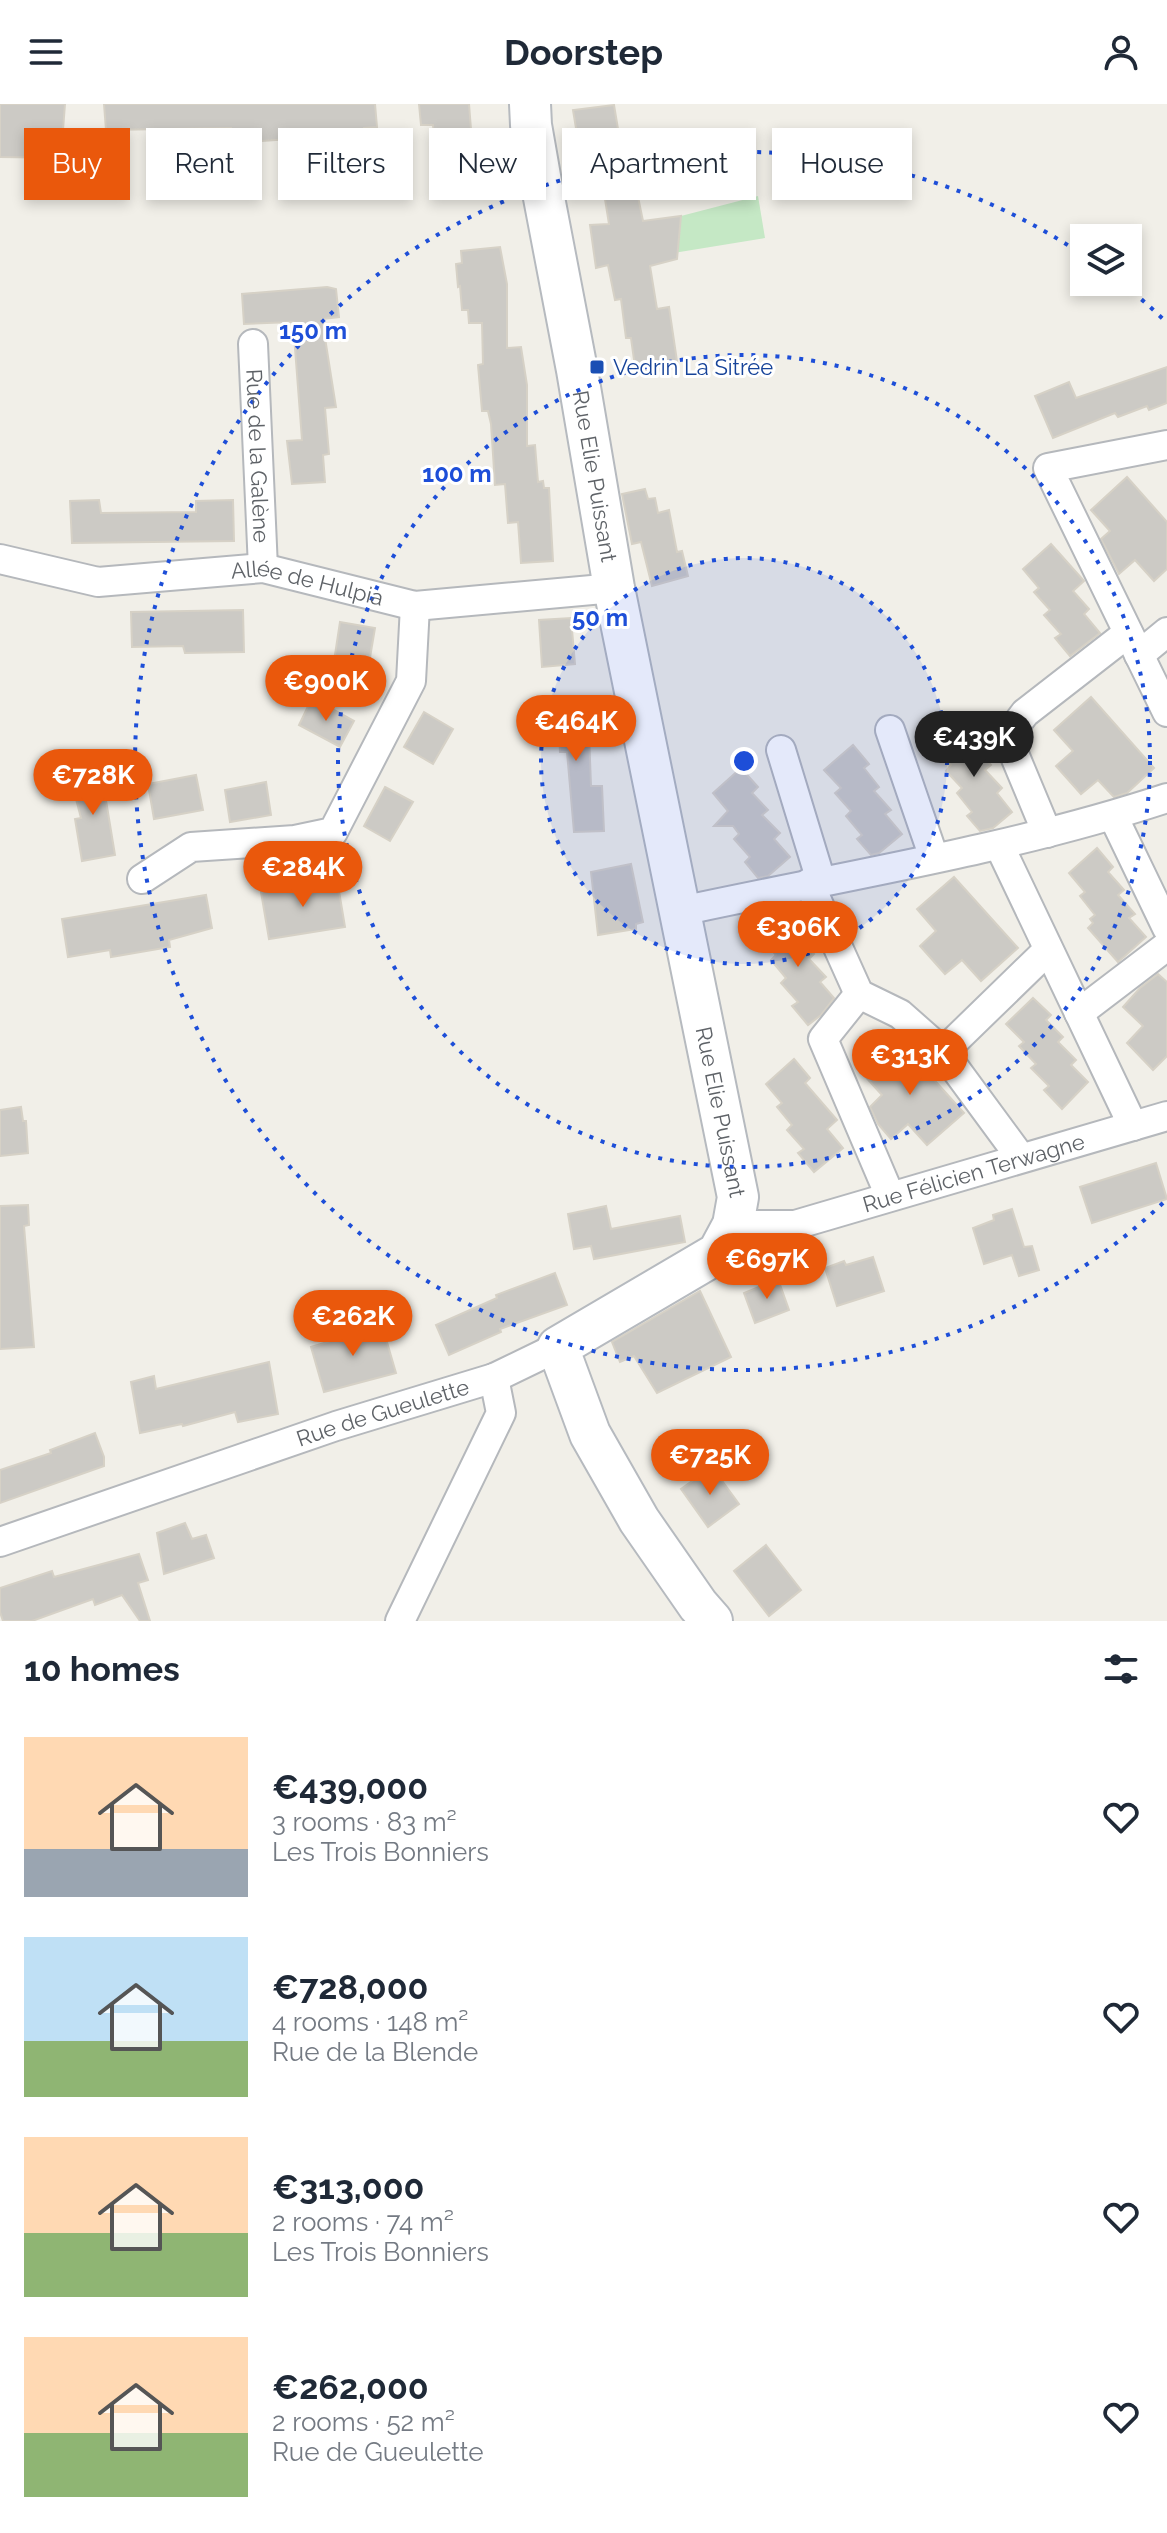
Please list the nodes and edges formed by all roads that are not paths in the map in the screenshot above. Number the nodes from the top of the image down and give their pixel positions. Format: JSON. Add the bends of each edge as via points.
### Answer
{"nodes":[{"id":1,"x":530,"y":104,"type":"edge"},
{"id":2,"x":253,"y":344,"type":"dead end"},
{"id":3,"x":1163,"y":454,"type":"edge"},
{"id":4,"x":0,"y":559,"type":"edge"},
{"id":5,"x":263,"y":568,"type":"junction"},
{"id":6,"x":614,"y":588,"type":"junction"},
{"id":7,"x":415,"y":606,"type":"junction"},
{"id":8,"x":1167,"y":632,"type":"edge"},
{"id":9,"x":1134,"y":644,"type":"junction"},
{"id":10,"x":1167,"y":712,"type":"edge"},
{"id":11,"x":890,"y":730,"type":"dead end"},
{"id":12,"x":781,"y":750,"type":"dead end"},
{"id":13,"x":1167,"y":798,"type":"edge"},
{"id":14,"x":1113,"y":816,"type":"junction"},
{"id":15,"x":1047,"y":833,"type":"junction"},
{"id":16,"x":999,"y":845,"type":"junction"},
{"id":17,"x":934,"y":858,"type":"junction"},
{"id":18,"x":142,"y":879,"type":"dead end"},
{"id":19,"x":815,"y":882,"type":"junction"},
{"id":20,"x":681,"y":911,"type":"junction"},
{"id":21,"x":1167,"y":928,"type":"edge"},
{"id":22,"x":1167,"y":946,"type":"edge"},
{"id":23,"x":1048,"y":950,"type":"junction"},
{"id":24,"x":859,"y":994,"type":"junction"},
{"id":25,"x":1079,"y":1013,"type":"junction"},
{"id":26,"x":943,"y":1052,"type":"junction"},
{"id":27,"x":1167,"y":1116,"type":"edge"},
{"id":28,"x":1133,"y":1126,"type":"junction"},
{"id":29,"x":1021,"y":1158,"type":"junction"},
{"id":30,"x":890,"y":1196,"type":"junction"},
{"id":31,"x":733,"y":1225,"type":"junction"},
{"id":32,"x":558,"y":1347,"type":"junction"},
{"id":33,"x":494,"y":1378,"type":"junction"},
{"id":34,"x":0,"y":1542,"type":"edge"},
{"id":35,"x":400,"y":1621,"type":"edge"},
{"id":36,"x":712,"y":1621,"type":"edge"}],
"edges":[{"from":1,"to":6,"type":"street","name":"Rue Elie Puissant"},
{"from":2,"to":5,"type":"street","name":"Rue de la Galène"},
{"from":3,"to":9,"type":"street","via":[[1048,468]]},
{"from":4,"to":5,"type":"street","name":"Allée de Hulpia","via":[[98,582]]},
{"from":5,"to":7,"type":"street","name":"Allée de Hulpia"},
{"from":6,"to":7,"type":"street","name":"Allée de Hulpia"},
{"from":6,"to":20,"type":"street","name":"Rue Elie Puissant"},
{"from":7,"to":18,"type":"street","via":[[411,681],[333,832],[191,847]]},
{"from":8,"to":9,"type":"street"},
{"from":9,"to":10,"type":"street"},
{"from":9,"to":15,"type":"street","via":[[1025,713],[1007,737]]},
{"from":11,"to":17,"type":"street"},
{"from":12,"to":19,"type":"street"},
{"from":13,"to":14,"type":"street"},
{"from":14,"to":15,"type":"street"},
{"from":14,"to":21,"type":"street"},
{"from":15,"to":16,"type":"street"},
{"from":16,"to":17,"type":"street"},
{"from":16,"to":23,"type":"street"},
{"from":17,"to":19,"type":"street"},
{"from":19,"to":20,"type":"street"},
{"from":19,"to":24,"type":"street"},
{"from":20,"to":31,"type":"street","name":"Rue Elie Puissant","via":[[738,1197]]},
{"from":22,"to":25,"type":"street"},
{"from":23,"to":25,"type":"street"},
{"from":23,"to":26,"type":"street"},
{"from":24,"to":26,"type":"street","via":[[900,1014]]},
{"from":24,"to":30,"type":"street","via":[[823,1039]]},
{"from":25,"to":28,"type":"street"},
{"from":26,"to":29,"type":"street"},
{"from":27,"to":28,"type":"street","name":"Rue Félicien Terwagne"},
{"from":28,"to":29,"type":"street","name":"Rue Félicien Terwagne"},
{"from":29,"to":30,"type":"street","name":"Rue Félicien Terwagne"},
{"from":30,"to":31,"type":"street","name":"Rue Félicien Terwagne","via":[[795,1225]]},
{"from":31,"to":32,"type":"street","name":"Rue de Gueulette","via":[[718,1253]]},
{"from":32,"to":33,"type":"street","name":"Rue de Gueulette"},
{"from":32,"to":36,"type":"street","via":[[590,1434],[639,1520]]},
{"from":33,"to":34,"type":"street","name":"Rue de Gueulette","via":[[336,1426]]},
{"from":33,"to":35,"type":"street","via":[[501,1413]]}]}
